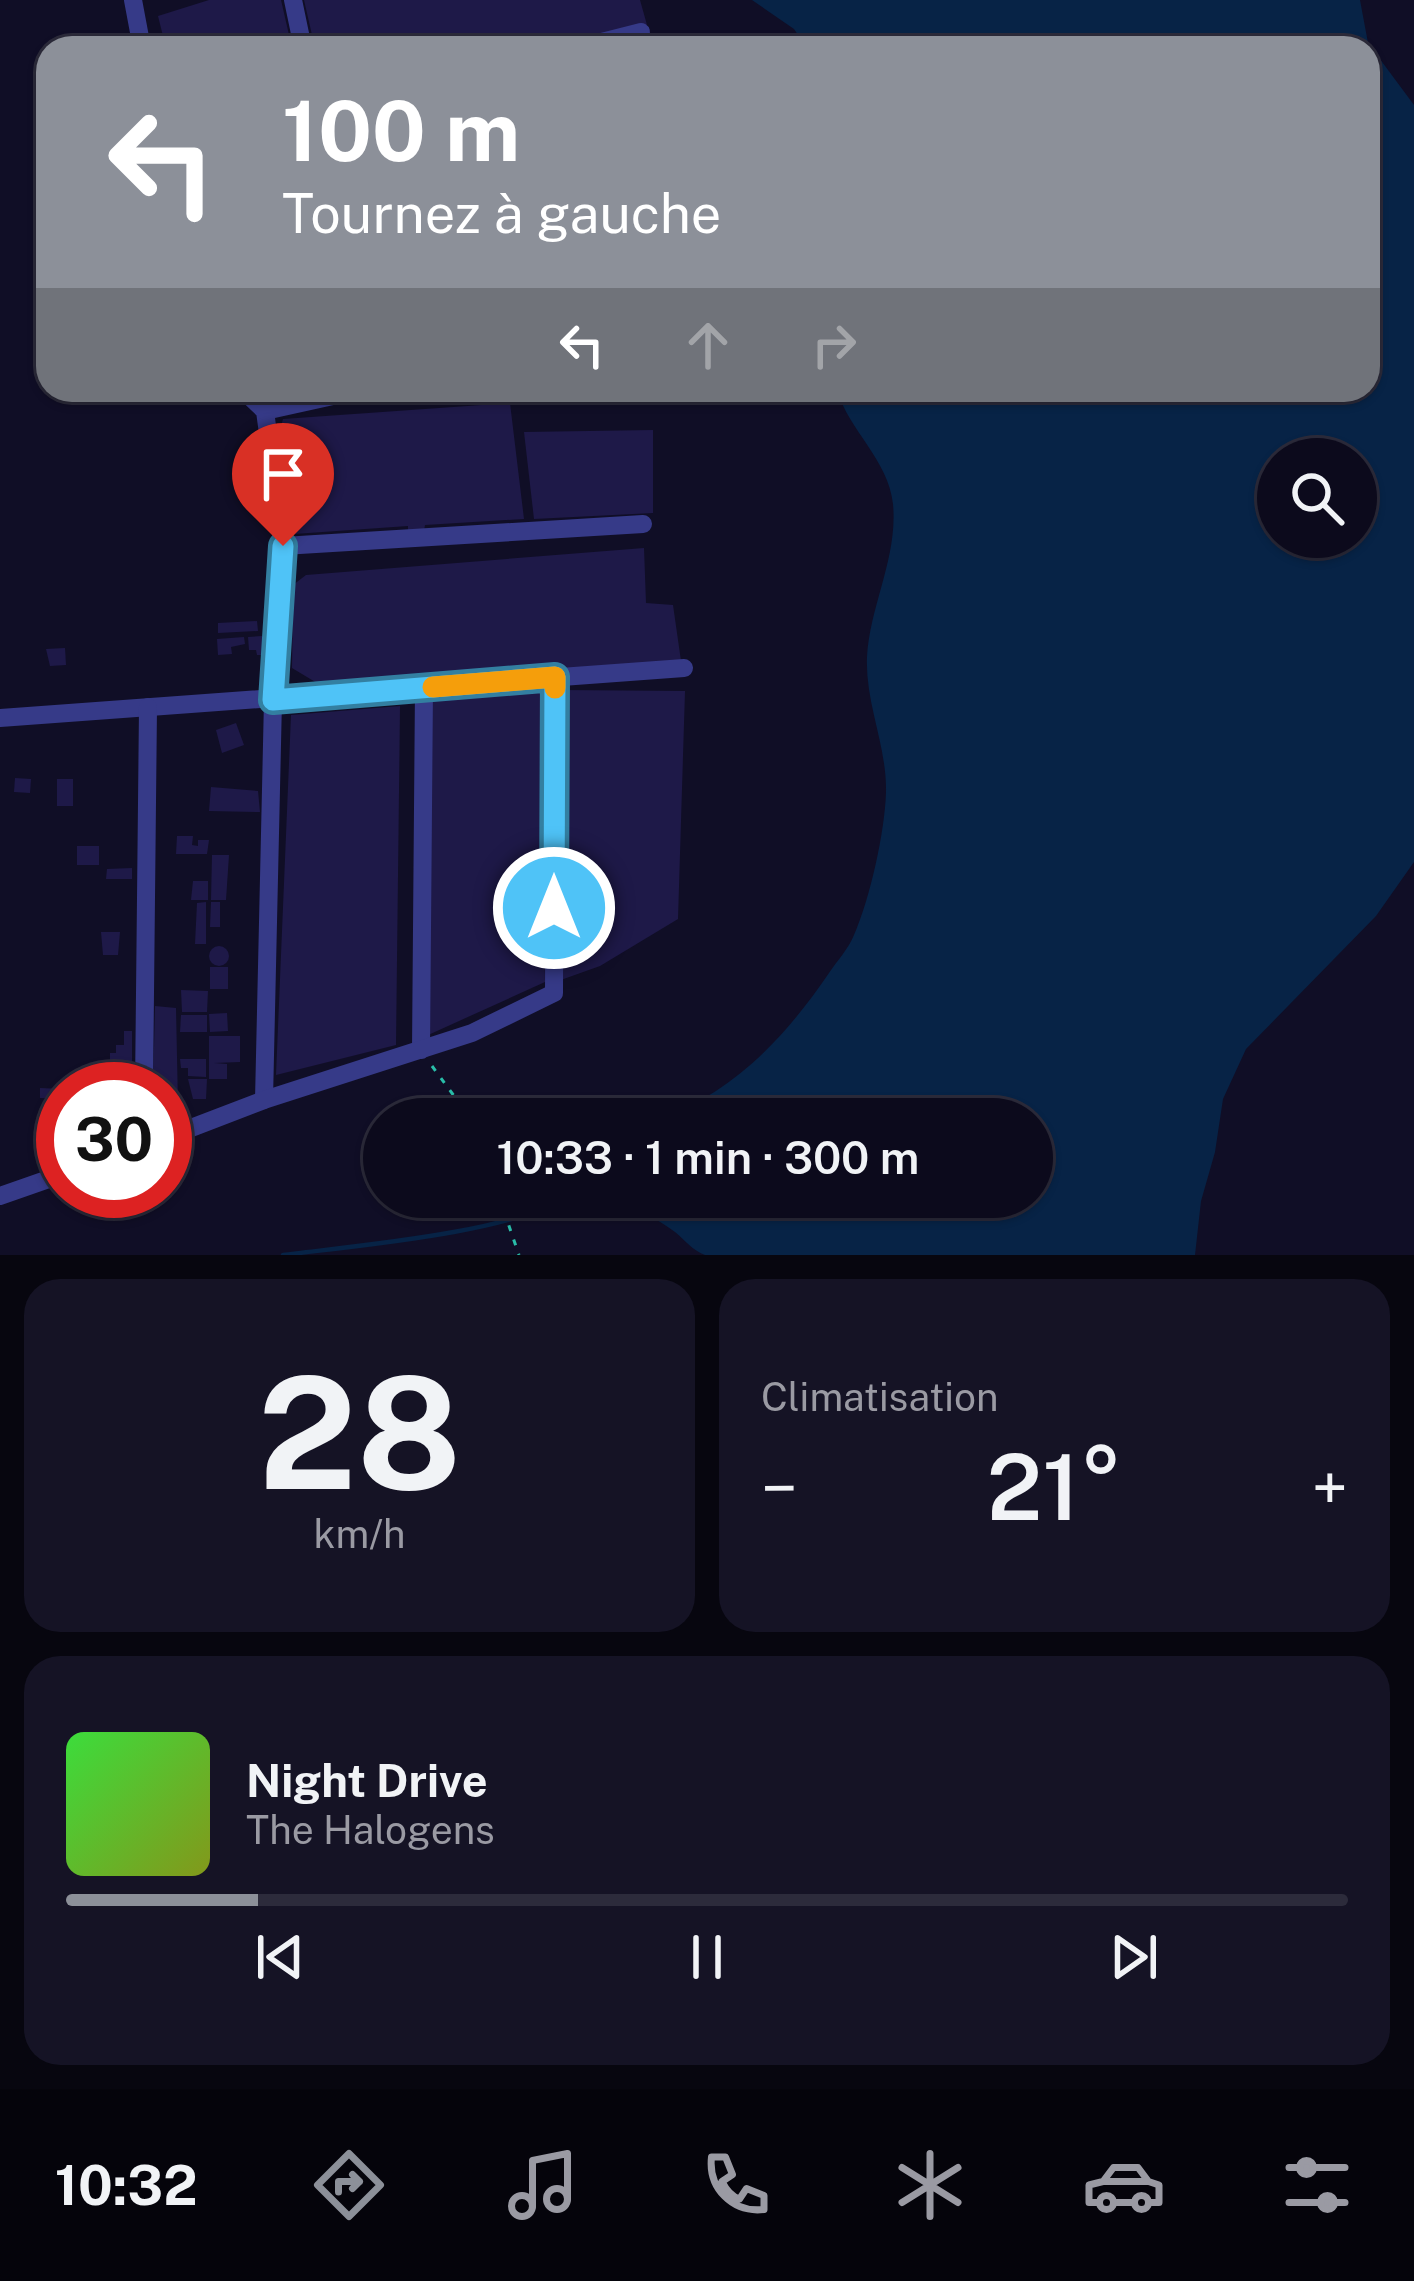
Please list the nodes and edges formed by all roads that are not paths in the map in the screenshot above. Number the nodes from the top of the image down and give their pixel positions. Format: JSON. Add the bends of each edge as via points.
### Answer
{"nodes":[{"id":1,"x":133,"y":0,"type":"edge"},
{"id":2,"x":293,"y":0,"type":"edge"},
{"id":3,"x":641,"y":32,"type":"dead end"},
{"id":4,"x":140,"y":36,"type":"edge"},
{"id":5,"x":300,"y":36,"type":"edge"},
{"id":6,"x":625,"y":36,"type":"edge"},
{"id":7,"x":256,"y":402,"type":"edge"},
{"id":8,"x":306,"y":402,"type":"edge"},
{"id":9,"x":265,"y":411,"type":"junction"},
{"id":10,"x":643,"y":524,"type":"dead end"},
{"id":11,"x":283,"y":546,"type":"junction"},
{"id":12,"x":684,"y":668,"type":"dead end"},
{"id":13,"x":555,"y":677,"type":"junction"},
{"id":14,"x":424,"y":687,"type":"junction"},
{"id":15,"x":273,"y":700,"type":"junction"},
{"id":16,"x":148,"y":707,"type":"junction"},
{"id":17,"x":0,"y":718,"type":"edge"},
{"id":18,"x":421,"y":1050,"type":"junction"},
{"id":19,"x":144,"y":1062,"type":"edge"},
{"id":20,"x":264,"y":1100,"type":"junction"},
{"id":21,"x":192,"y":1128,"type":"edge"},
{"id":22,"x":36,"y":1183,"type":"edge"},
{"id":23,"x":0,"y":1196,"type":"edge"}],
"edges":[{"from":1,"to":4,"type":"street"},
{"from":2,"to":5,"type":"street"},
{"from":3,"to":6,"type":"street"},
{"from":7,"to":9,"type":"street"},
{"from":8,"to":9,"type":"street"},
{"from":9,"to":11,"type":"street"},
{"from":10,"to":11,"type":"street"},
{"from":11,"to":15,"type":"street"},
{"from":12,"to":13,"type":"street"},
{"from":13,"to":14,"type":"street"},
{"from":13,"to":18,"type":"street","via":[[554,993]]},
{"from":14,"to":15,"type":"street"},
{"from":14,"to":18,"type":"street"},
{"from":15,"to":16,"type":"street"},
{"from":15,"to":20,"type":"street"},
{"from":16,"to":17,"type":"street"},
{"from":16,"to":19,"type":"street"},
{"from":18,"to":20,"type":"street"},
{"from":20,"to":21,"type":"street"},
{"from":22,"to":23,"type":"street"}]}
